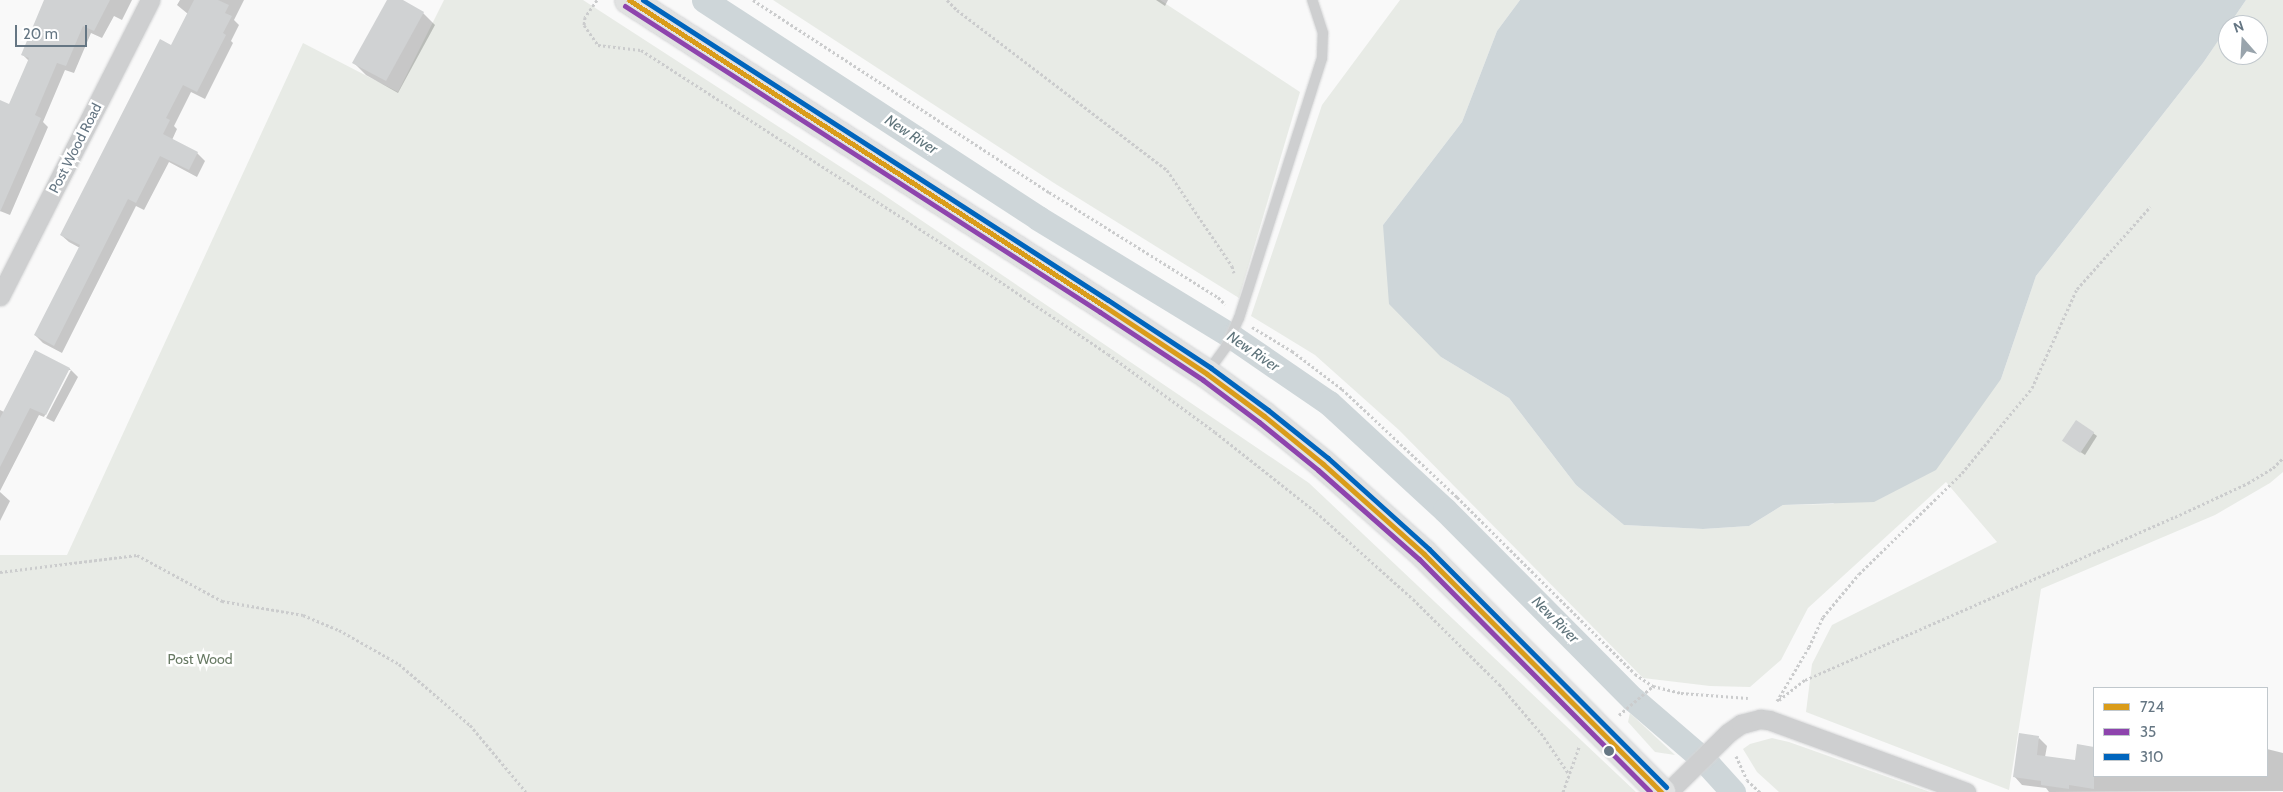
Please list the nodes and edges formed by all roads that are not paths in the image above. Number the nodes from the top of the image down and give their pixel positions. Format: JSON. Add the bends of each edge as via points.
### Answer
{"nodes":[{"id":1,"x":150,"y":0,"type":"edge"},
{"id":2,"x":629,"y":0,"type":"edge"},
{"id":3,"x":1312,"y":0,"type":"edge"},
{"id":4,"x":0,"y":294,"type":"edge"},
{"id":5,"x":1207,"y":374,"type":"junction"},
{"id":6,"x":1661,"y":792,"type":"edge"},
{"id":7,"x":1668,"y":792,"type":"edge"},
{"id":8,"x":1966,"y":792,"type":"edge"}],
"edges":[{"from":1,"to":4,"type":"street","name":"Post Wood Road"},
{"from":2,"to":5,"type":"main road"},
{"from":3,"to":5,"type":"lane","via":[[1323,33],[1322,58],[1236,327]]},
{"from":5,"to":6,"type":"main road","via":[[1324,464],[1424,554]]},
{"from":7,"to":8,"type":"street","via":[[1714,745],[1741,724],[1760,719]]}]}
